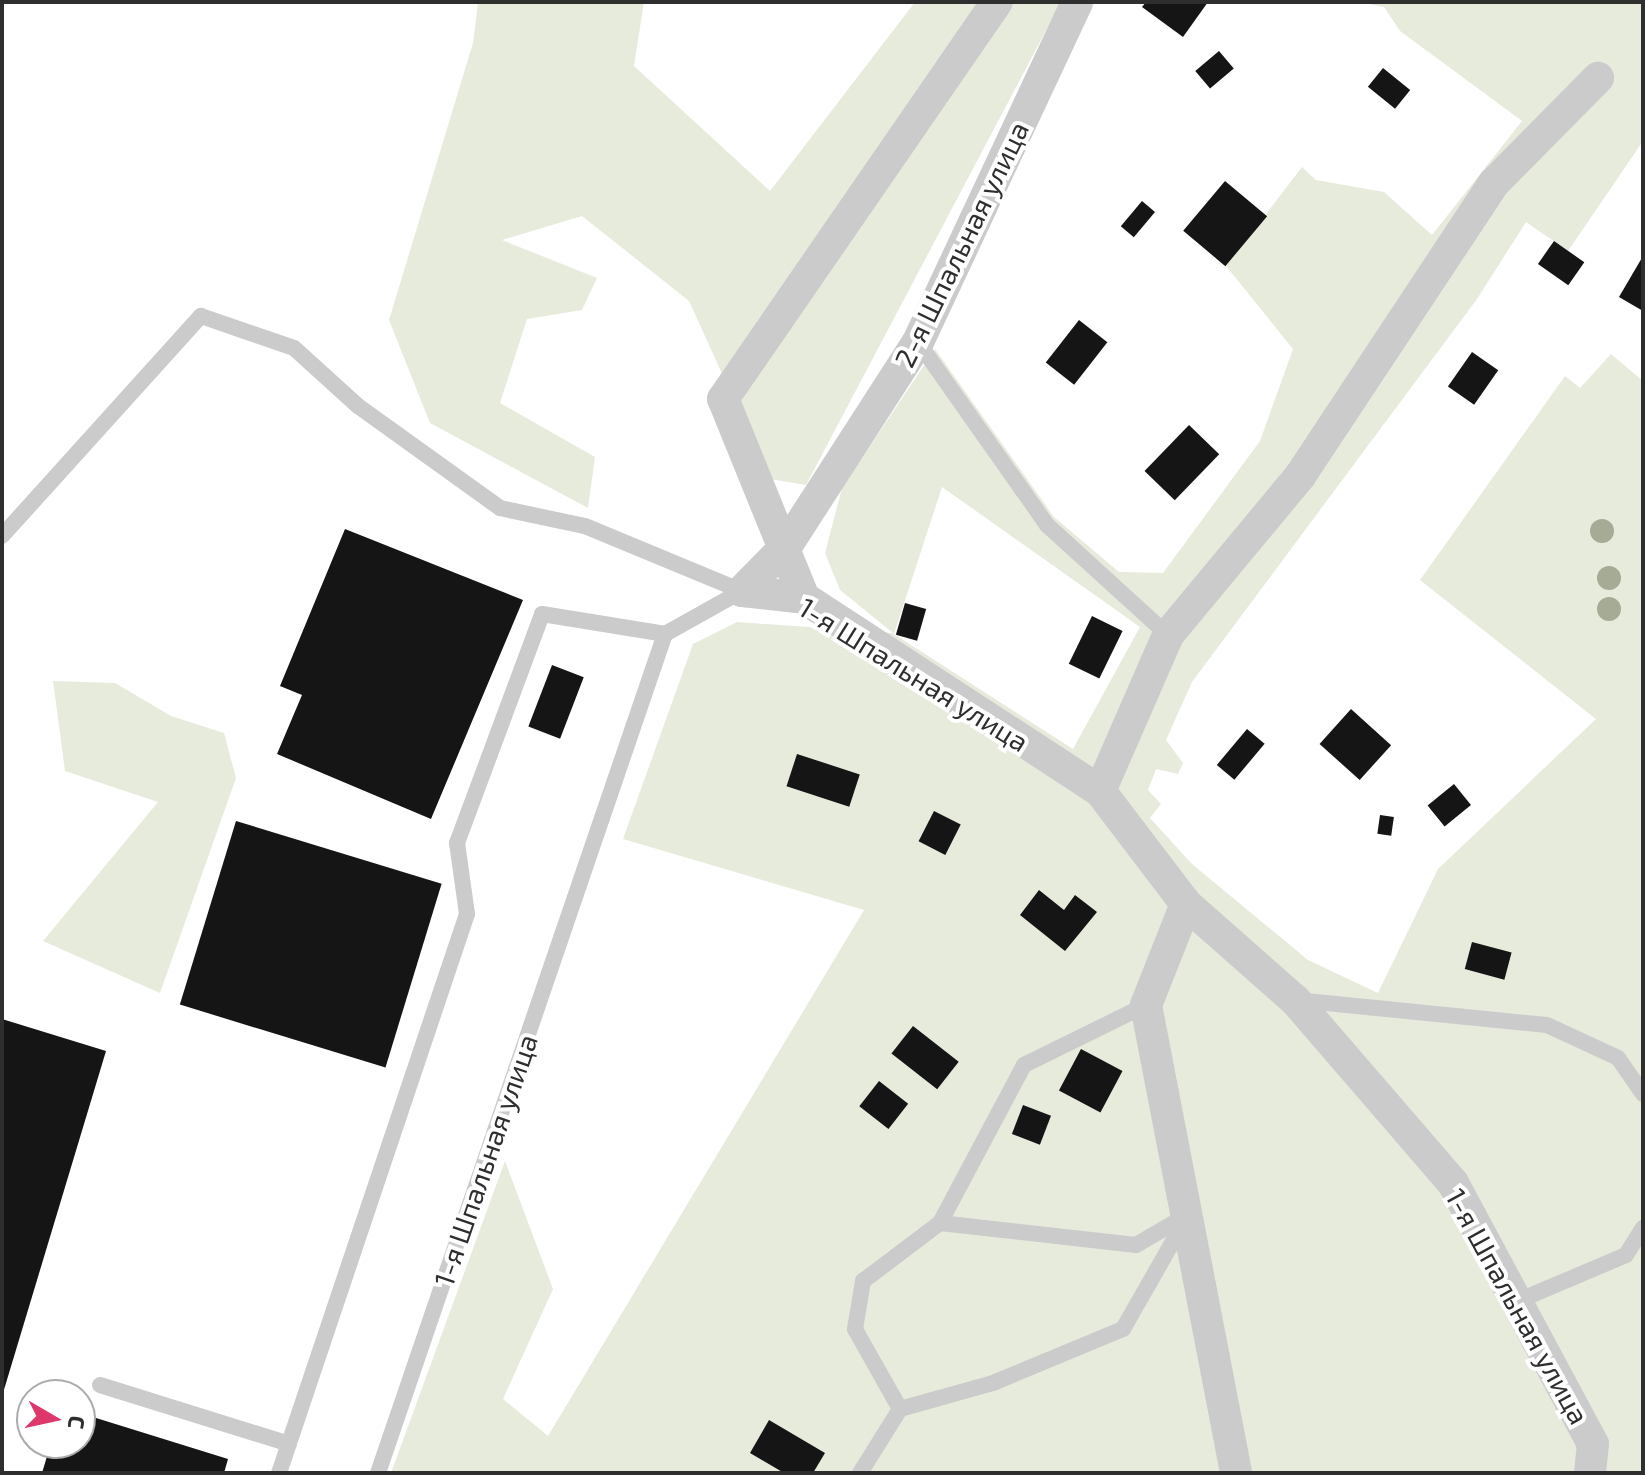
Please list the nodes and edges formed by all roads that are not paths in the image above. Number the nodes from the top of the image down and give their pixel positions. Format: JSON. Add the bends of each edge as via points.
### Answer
{"nodes":[{"id":1,"x":997,"y":2,"type":"edge"},
{"id":2,"x":1077,"y":2,"type":"edge"},
{"id":3,"x":1598,"y":78,"type":"dead end"},
{"id":4,"x":918,"y":342,"type":"junction"},
{"id":5,"x":2,"y":536,"type":"edge"},
{"id":6,"x":787,"y":545,"type":"junction"},
{"id":7,"x":742,"y":591,"type":"junction"},
{"id":8,"x":804,"y":598,"type":"junction"},
{"id":9,"x":665,"y":634,"type":"junction"},
{"id":10,"x":1168,"y":635,"type":"junction"},
{"id":11,"x":1100,"y":791,"type":"junction"},
{"id":12,"x":1186,"y":904,"type":"junction"},
{"id":13,"x":1295,"y":1000,"type":"junction"},
{"id":14,"x":1146,"y":1005,"type":"junction"},
{"id":15,"x":1643,"y":1094,"type":"edge"},
{"id":16,"x":1189,"y":1213,"type":"junction"},
{"id":17,"x":940,"y":1223,"type":"junction"},
{"id":18,"x":1643,"y":1228,"type":"edge"},
{"id":19,"x":1520,"y":1300,"type":"junction"},
{"id":20,"x":100,"y":1385,"type":"dead end"},
{"id":21,"x":900,"y":1409,"type":"junction"},
{"id":22,"x":289,"y":1444,"type":"junction"},
{"id":23,"x":279,"y":1473,"type":"edge"},
{"id":24,"x":378,"y":1473,"type":"edge"},
{"id":25,"x":860,"y":1473,"type":"edge"},
{"id":26,"x":1236,"y":1473,"type":"edge"},
{"id":27,"x":1590,"y":1473,"type":"edge"}],
"edges":[{"from":1,"to":6,"type":"street","via":[[723,399]]},
{"from":2,"to":4,"type":"street","name":"2-я Шпальная улица"},
{"from":3,"to":10,"type":"street","via":[[1494,183],[1300,476]]},
{"from":4,"to":6,"type":"street","name":"2-я Шпальная улица"},
{"from":4,"to":10,"type":"lane","via":[[1047,525]]},
{"from":5,"to":7,"type":"lane","via":[[201,316],[294,348],[358,406],[500,508],[585,526]]},
{"from":6,"to":7,"type":"street","name":"2-я Шпальная улица"},
{"from":6,"to":8,"type":"street"},
{"from":7,"to":8,"type":"street","name":"1-я Шпальная улица"},
{"from":7,"to":9,"type":"lane"},
{"from":8,"to":11,"type":"street","name":"1-я Шпальная улица"},
{"from":9,"to":22,"type":"lane","via":[[542,614],[457,843],[467,914]]},
{"from":9,"to":24,"type":"lane","name":"1-я Шпальная улица"},
{"from":10,"to":11,"type":"street"},
{"from":11,"to":12,"type":"street","name":"1-я Шпальная улица"},
{"from":12,"to":13,"type":"street","name":"1-я Шпальная улица"},
{"from":12,"to":14,"type":"street"},
{"from":13,"to":15,"type":"lane","via":[[1547,1025],[1618,1058]]},
{"from":13,"to":19,"type":"street","name":"1-я Шпальная улица","via":[[1453,1183]]},
{"from":14,"to":16,"type":"street"},
{"from":14,"to":17,"type":"lane","via":[[1024,1065]]},
{"from":16,"to":17,"type":"lane","via":[[1136,1245]]},
{"from":16,"to":21,"type":"lane","via":[[1123,1329],[993,1383]]},
{"from":16,"to":26,"type":"street"},
{"from":17,"to":21,"type":"lane","via":[[863,1281],[855,1329]]},
{"from":18,"to":19,"type":"lane","via":[[1626,1255]]},
{"from":19,"to":27,"type":"street","name":"1-я Шпальная улица","via":[[1593,1444]]},
{"from":20,"to":22,"type":"lane"},
{"from":21,"to":25,"type":"lane"},
{"from":22,"to":23,"type":"lane"}]}
